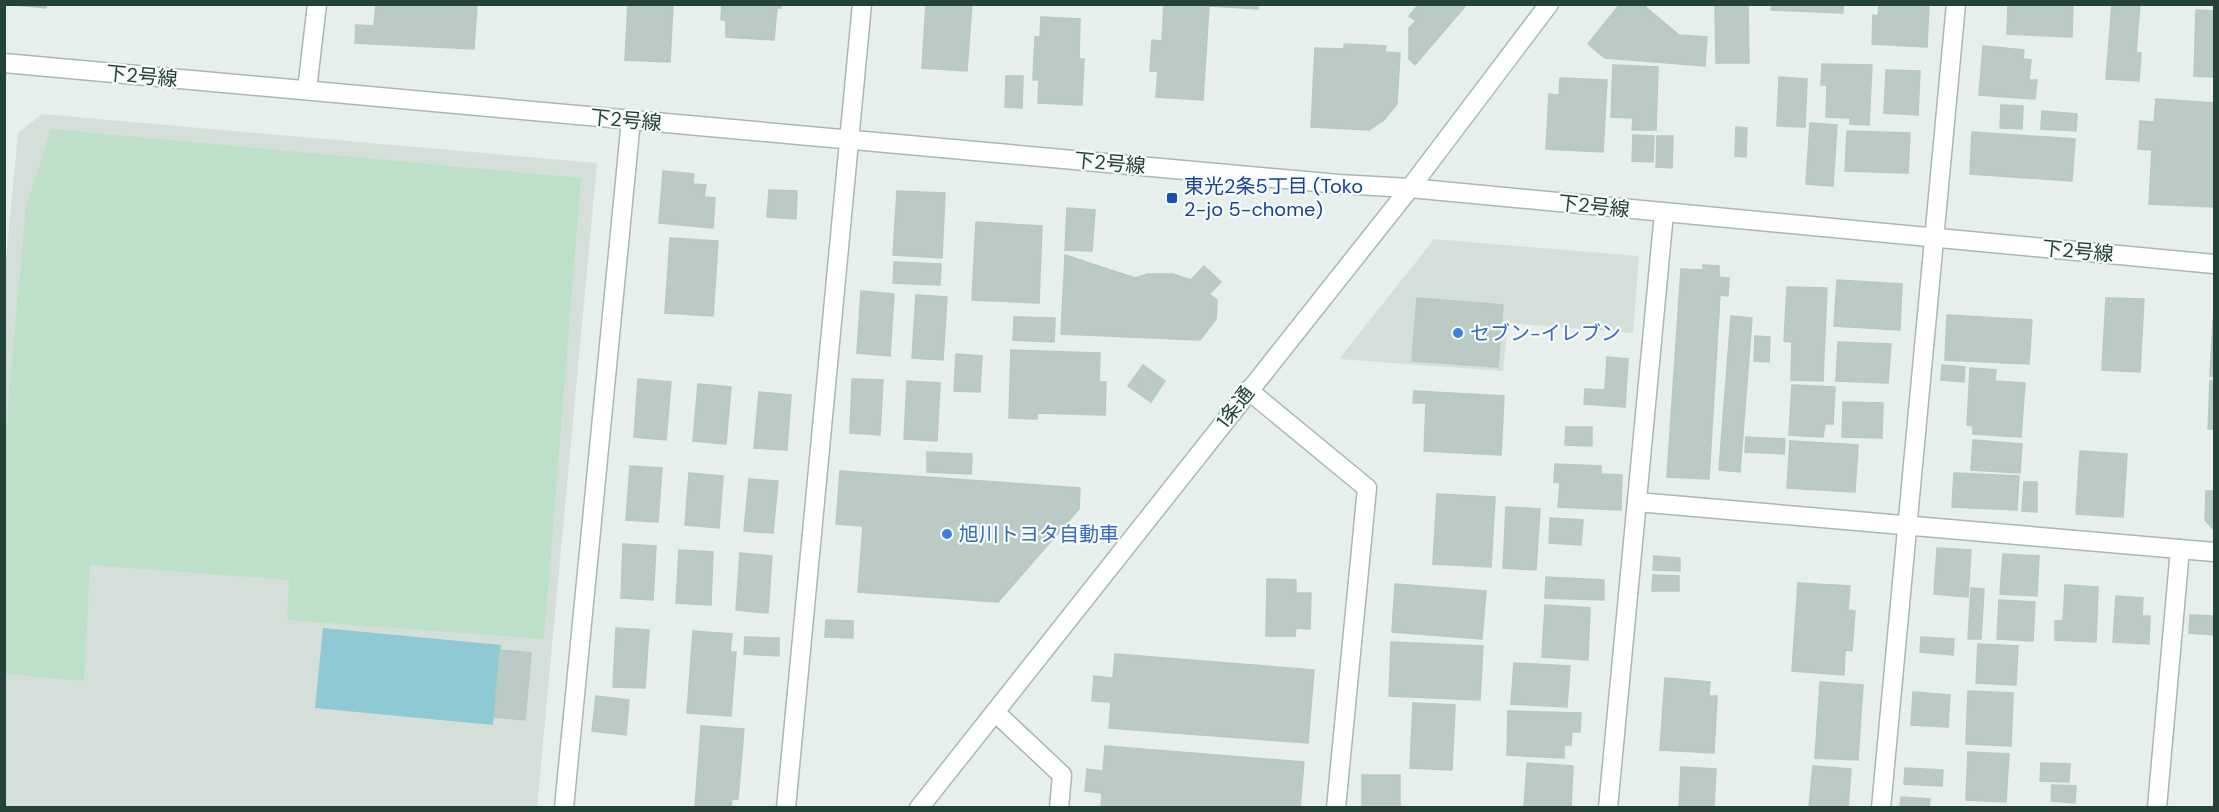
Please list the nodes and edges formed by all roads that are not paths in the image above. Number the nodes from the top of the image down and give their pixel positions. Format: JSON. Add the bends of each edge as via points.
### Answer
{"nodes":[{"id":1,"x":317,"y":4,"type":"edge"},
{"id":2,"x":862,"y":4,"type":"edge"},
{"id":3,"x":1549,"y":4,"type":"edge"},
{"id":4,"x":1956,"y":4,"type":"edge"},
{"id":5,"x":4,"y":63,"type":"edge"},
{"id":6,"x":307,"y":90,"type":"junction"},
{"id":7,"x":631,"y":120,"type":"junction"},
{"id":8,"x":849,"y":138,"type":"junction"},
{"id":9,"x":1410,"y":188,"type":"junction"},
{"id":10,"x":1664,"y":213,"type":"junction"},
{"id":11,"x":1935,"y":238,"type":"junction"},
{"id":12,"x":2214,"y":264,"type":"edge"},
{"id":13,"x":1248,"y":390,"type":"junction"},
{"id":14,"x":1638,"y":502,"type":"junction"},
{"id":15,"x":1907,"y":526,"type":"junction"},
{"id":16,"x":2180,"y":549,"type":"junction"},
{"id":17,"x":2214,"y":552,"type":"edge"},
{"id":18,"x":994,"y":712,"type":"junction"},
{"id":19,"x":564,"y":807,"type":"edge"},
{"id":20,"x":786,"y":807,"type":"edge"},
{"id":21,"x":919,"y":807,"type":"edge"},
{"id":22,"x":1059,"y":807,"type":"edge"},
{"id":23,"x":1336,"y":807,"type":"edge"},
{"id":24,"x":1608,"y":807,"type":"edge"},
{"id":25,"x":1881,"y":807,"type":"edge"},
{"id":26,"x":2157,"y":807,"type":"edge"}],
"edges":[{"from":1,"to":6,"type":"street"},
{"from":2,"to":8,"type":"street"},
{"from":3,"to":9,"type":"street","name":"1条通"},
{"from":4,"to":11,"type":"street"},
{"from":5,"to":6,"type":"street","name":"下2号線"},
{"from":6,"to":7,"type":"street","name":"下2号線"},
{"from":7,"to":8,"type":"street","name":"下2号線"},
{"from":7,"to":19,"type":"street"},
{"from":8,"to":9,"type":"street","name":"下2号線"},
{"from":8,"to":20,"type":"street"},
{"from":9,"to":10,"type":"street","name":"下2号線"},
{"from":9,"to":13,"type":"street","name":"1条通"},
{"from":10,"to":11,"type":"street","name":"下2号線"},
{"from":10,"to":14,"type":"street"},
{"from":11,"to":12,"type":"street","name":"下2号線"},
{"from":11,"to":15,"type":"street"},
{"from":13,"to":18,"type":"street","name":"1条通"},
{"from":13,"to":23,"type":"street","via":[[1367,488]]},
{"from":14,"to":15,"type":"street"},
{"from":14,"to":24,"type":"street"},
{"from":15,"to":16,"type":"street"},
{"from":15,"to":25,"type":"street"},
{"from":16,"to":17,"type":"street"},
{"from":16,"to":26,"type":"street"},
{"from":18,"to":21,"type":"street","name":"1条通"},
{"from":18,"to":22,"type":"street","via":[[1062,775]]}]}
